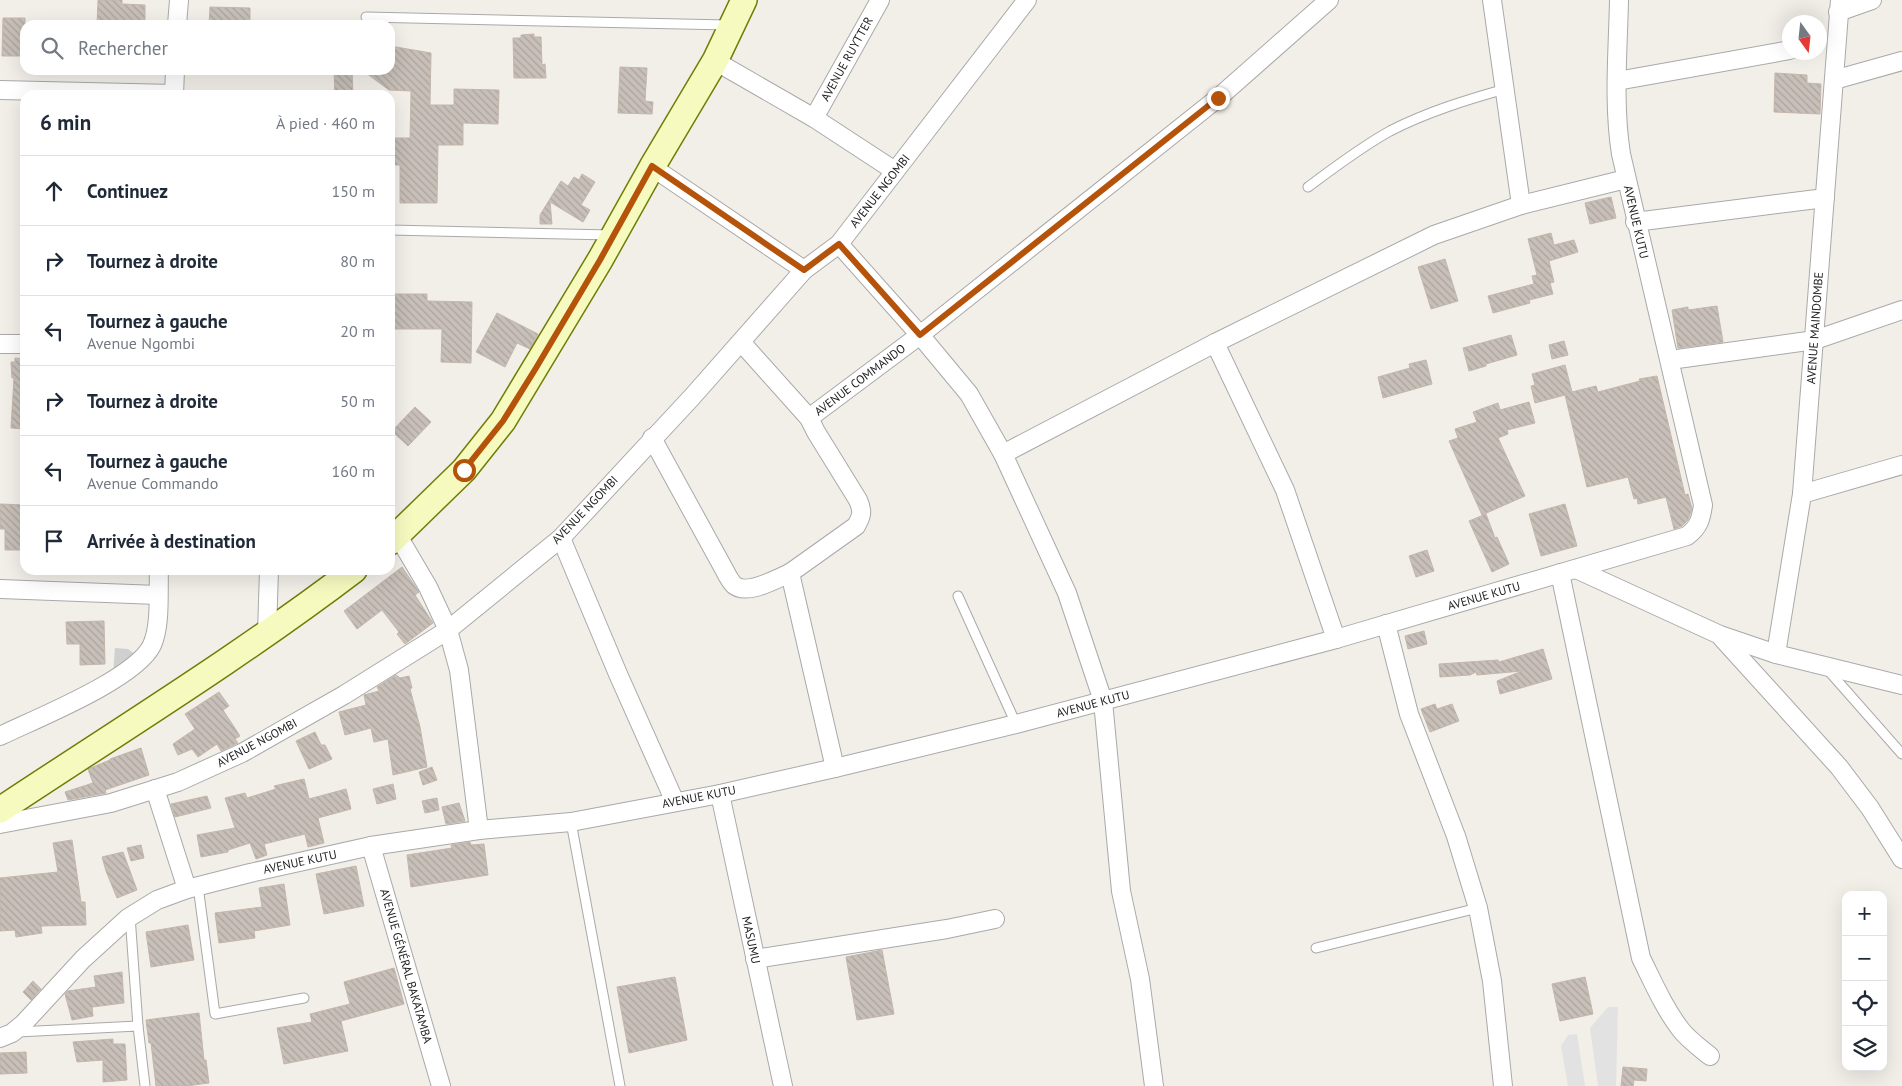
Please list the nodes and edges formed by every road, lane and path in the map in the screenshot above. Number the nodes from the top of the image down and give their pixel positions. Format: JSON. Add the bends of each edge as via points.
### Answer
{"nodes":[{"id":1,"x":179,"y":0,"type":"edge"},
{"id":2,"x":744,"y":0,"type":"edge"},
{"id":3,"x":880,"y":0,"type":"edge"},
{"id":4,"x":1027,"y":0,"type":"edge"},
{"id":5,"x":1329,"y":0,"type":"edge"},
{"id":6,"x":1492,"y":0,"type":"edge"},
{"id":7,"x":1619,"y":0,"type":"edge"},
{"id":8,"x":1872,"y":0,"type":"edge"},
{"id":9,"x":1839,"y":6,"type":"edge"},
{"id":10,"x":366,"y":17,"type":"dead end"},
{"id":11,"x":177,"y":20,"type":"edge"},
{"id":12,"x":731,"y":25,"type":"junction"},
{"id":13,"x":1828,"y":43,"type":"edge"},
{"id":14,"x":1782,"y":51,"type":"edge"},
{"id":15,"x":715,"y":61,"type":"junction"},
{"id":16,"x":1902,"y":61,"type":"edge"},
{"id":17,"x":175,"y":75,"type":"edge"},
{"id":18,"x":1834,"y":80,"type":"junction"},
{"id":19,"x":1617,"y":81,"type":"junction"},
{"id":20,"x":1505,"y":89,"type":"junction"},
{"id":21,"x":0,"y":90,"type":"edge"},
{"id":22,"x":20,"y":90,"type":"edge"},
{"id":23,"x":174,"y":90,"type":"edge"},
{"id":24,"x":814,"y":118,"type":"junction"},
{"id":25,"x":652,"y":166,"type":"junction"},
{"id":26,"x":895,"y":171,"type":"junction"},
{"id":27,"x":1626,"y":179,"type":"junction"},
{"id":28,"x":1308,"y":187,"type":"dead end"},
{"id":29,"x":1825,"y":198,"type":"junction"},
{"id":30,"x":1521,"y":205,"type":"junction"},
{"id":31,"x":1635,"y":222,"type":"junction"},
{"id":32,"x":395,"y":230,"type":"edge"},
{"id":33,"x":614,"y":235,"type":"junction"},
{"id":34,"x":839,"y":244,"type":"junction"},
{"id":35,"x":804,"y":270,"type":"junction"},
{"id":36,"x":1902,"y":310,"type":"edge"},
{"id":37,"x":920,"y":335,"type":"junction"},
{"id":38,"x":1815,"y":340,"type":"junction"},
{"id":39,"x":741,"y":342,"type":"junction"},
{"id":40,"x":1215,"y":343,"type":"junction"},
{"id":41,"x":0,"y":344,"type":"edge"},
{"id":42,"x":20,"y":344,"type":"edge"},
{"id":43,"x":1670,"y":360,"type":"junction"},
{"id":44,"x":809,"y":418,"type":"junction"},
{"id":45,"x":652,"y":438,"type":"junction"},
{"id":46,"x":1002,"y":454,"type":"junction"},
{"id":47,"x":1902,"y":466,"type":"edge"},
{"id":48,"x":1802,"y":494,"type":"junction"},
{"id":49,"x":395,"y":538,"type":"edge"},
{"id":50,"x":561,"y":538,"type":"junction"},
{"id":51,"x":395,"y":540,"type":"edge"},
{"id":52,"x":1568,"y":571,"type":"junction"},
{"id":53,"x":790,"y":573,"type":"junction"},
{"id":54,"x":159,"y":575,"type":"edge"},
{"id":55,"x":269,"y":575,"type":"edge"},
{"id":56,"x":347,"y":575,"type":"edge"},
{"id":57,"x":0,"y":589,"type":"edge"},
{"id":58,"x":158,"y":595,"type":"junction"},
{"id":59,"x":958,"y":596,"type":"dead end"},
{"id":60,"x":1386,"y":624,"type":"junction"},
{"id":61,"x":448,"y":630,"type":"junction"},
{"id":62,"x":267,"y":633,"type":"junction"},
{"id":63,"x":1720,"y":635,"type":"junction"},
{"id":64,"x":1336,"y":639,"type":"junction"},
{"id":65,"x":1776,"y":654,"type":"junction"},
{"id":66,"x":1825,"y":667,"type":"junction"},
{"id":67,"x":1902,"y":685,"type":"edge"},
{"id":68,"x":1103,"y":701,"type":"junction"},
{"id":69,"x":1016,"y":724,"type":"junction"},
{"id":70,"x":0,"y":736,"type":"edge"},
{"id":71,"x":1902,"y":754,"type":"edge"},
{"id":72,"x":835,"y":768,"type":"junction"},
{"id":73,"x":155,"y":789,"type":"junction"},
{"id":74,"x":720,"y":794,"type":"junction"},
{"id":75,"x":675,"y":802,"type":"junction"},
{"id":76,"x":0,"y":810,"type":"edge"},
{"id":77,"x":571,"y":822,"type":"junction"},
{"id":78,"x":0,"y":824,"type":"edge"},
{"id":79,"x":478,"y":830,"type":"junction"},
{"id":80,"x":372,"y":846,"type":"junction"},
{"id":81,"x":1902,"y":859,"type":"edge"},
{"id":82,"x":192,"y":887,"type":"junction"},
{"id":83,"x":1478,"y":908,"type":"junction"},
{"id":84,"x":130,"y":916,"type":"junction"},
{"id":85,"x":995,"y":919,"type":"dead end"},
{"id":86,"x":1316,"y":948,"type":"dead end"},
{"id":87,"x":755,"y":960,"type":"junction"},
{"id":88,"x":304,"y":998,"type":"dead end"},
{"id":89,"x":138,"y":1026,"type":"junction"},
{"id":90,"x":6,"y":1035,"type":"edge"},
{"id":91,"x":1710,"y":1056,"type":"dead end"},
{"id":92,"x":145,"y":1086,"type":"edge"},
{"id":93,"x":441,"y":1086,"type":"edge"},
{"id":94,"x":620,"y":1086,"type":"edge"},
{"id":95,"x":782,"y":1086,"type":"edge"},
{"id":96,"x":1154,"y":1086,"type":"edge"},
{"id":97,"x":1503,"y":1086,"type":"edge"}],
"edges":[{"from":1,"to":11,"type":"street"},
{"from":2,"to":12,"type":"main road"},
{"from":3,"to":24,"type":"street","name":"AVENUE RUYTTER"},
{"from":4,"to":26,"type":"street","name":"AVENUE NGOMBI"},
{"from":5,"to":37,"type":"street","name":"AVENUE COMMANDO","via":[[1218,98]]},
{"from":6,"to":20,"type":"street"},
{"from":7,"to":19,"type":"street","name":"AVENUE KUTU"},
{"from":8,"to":9,"type":"street"},
{"from":9,"to":13,"type":"street","name":"AVENUE MAINDOMBE"},
{"from":10,"to":12,"type":"lane"},
{"from":12,"to":15,"type":"main road"},
{"from":13,"to":18,"type":"street","name":"AVENUE MAINDOMBE"},
{"from":14,"to":19,"type":"street"},
{"from":15,"to":24,"type":"street"},
{"from":15,"to":25,"type":"main road"},
{"from":16,"to":18,"type":"street"},
{"from":17,"to":23,"type":"street"},
{"from":18,"to":29,"type":"street","name":"AVENUE MAINDOMBE"},
{"from":19,"to":27,"type":"street","name":"AVENUE KUTU","via":[[1618,134]]},
{"from":20,"to":28,"type":"lane","via":[[1427,114],[1391,131]]},
{"from":20,"to":30,"type":"street"},
{"from":21,"to":22,"type":"street"},
{"from":24,"to":26,"type":"street"},
{"from":25,"to":33,"type":"main road"},
{"from":25,"to":35,"type":"street"},
{"from":26,"to":34,"type":"street","name":"AVENUE NGOMBI"},
{"from":27,"to":30,"type":"street"},
{"from":27,"to":31,"type":"street","name":"AVENUE KUTU"},
{"from":29,"to":31,"type":"street"},
{"from":29,"to":38,"type":"street","name":"AVENUE MAINDOMBE"},
{"from":30,"to":40,"type":"street","via":[[1434,235]]},
{"from":31,"to":43,"type":"street","name":"AVENUE KUTU"},
{"from":32,"to":33,"type":"lane"},
{"from":33,"to":49,"type":"main road","via":[[503,421],[464,470]]},
{"from":34,"to":35,"type":"street","name":"AVENUE NGOMBI"},
{"from":34,"to":37,"type":"street"},
{"from":35,"to":39,"type":"street","name":"AVENUE NGOMBI"},
{"from":36,"to":38,"type":"street"},
{"from":37,"to":44,"type":"street","name":"AVENUE COMMANDO"},
{"from":37,"to":46,"type":"street","via":[[968,394]]},
{"from":38,"to":43,"type":"street"},
{"from":38,"to":48,"type":"street","name":"AVENUE MAINDOMBE"},
{"from":39,"to":44,"type":"street"},
{"from":39,"to":45,"type":"street","name":"AVENUE NGOMBI"},
{"from":40,"to":46,"type":"street"},
{"from":40,"to":64,"type":"street","via":[[1285,490]]},
{"from":41,"to":42,"type":"street"},
{"from":43,"to":52,"type":"street","name":"AVENUE KUTU","via":[[1703,505],[1701,521],[1687,536]]},
{"from":44,"to":53,"type":"street","via":[[862,509],[856,526]]},
{"from":45,"to":50,"type":"street","name":"AVENUE NGOMBI"},
{"from":45,"to":53,"type":"street","via":[[734,585],[742,589],[756,587]]},
{"from":46,"to":68,"type":"street","via":[[1067,593]]},
{"from":47,"to":48,"type":"street"},
{"from":48,"to":65,"type":"street","name":"AVENUE MAINDOMBE"},
{"from":50,"to":61,"type":"street","name":"AVENUE NGOMBI"},
{"from":50,"to":75,"type":"street"},
{"from":51,"to":61,"type":"street","via":[[428,586]]},
{"from":52,"to":60,"type":"street","name":"AVENUE KUTU"},
{"from":52,"to":63,"type":"street"},
{"from":52,"to":91,"type":"street","via":[[1641,958],[1680,1029]]},
{"from":53,"to":72,"type":"street"},
{"from":54,"to":58,"type":"street"},
{"from":55,"to":62,"type":"street"},
{"from":56,"to":62,"type":"main road"},
{"from":57,"to":58,"type":"street"},
{"from":58,"to":70,"type":"street","via":[[157,627],[151,646],[128,672]]},
{"from":59,"to":69,"type":"lane"},
{"from":60,"to":64,"type":"street","name":"AVENUE KUTU"},
{"from":60,"to":83,"type":"street","via":[[1409,714],[1456,836]]},
{"from":61,"to":73,"type":"street","name":"AVENUE NGOMBI","via":[[242,753]]},
{"from":61,"to":79,"type":"street","via":[[459,670]]},
{"from":62,"to":76,"type":"main road"},
{"from":63,"to":65,"type":"street"},
{"from":63,"to":81,"type":"street","via":[[1838,767],[1870,808]]},
{"from":64,"to":68,"type":"street","name":"AVENUE KUTU"},
{"from":65,"to":66,"type":"street"},
{"from":66,"to":67,"type":"street"},
{"from":66,"to":71,"type":"lane"},
{"from":68,"to":69,"type":"street","name":"AVENUE KUTU"},
{"from":68,"to":96,"type":"street","via":[[1122,891],[1140,979]]},
{"from":69,"to":72,"type":"street","name":"AVENUE KUTU"},
{"from":72,"to":74,"type":"street","name":"AVENUE KUTU"},
{"from":73,"to":78,"type":"street","name":"AVENUE NGOMBI","via":[[111,803]]},
{"from":73,"to":82,"type":"street"},
{"from":74,"to":75,"type":"street","name":"AVENUE KUTU"},
{"from":74,"to":87,"type":"street","name":"MASUMU"},
{"from":75,"to":77,"type":"street","name":"AVENUE KUTU"},
{"from":77,"to":79,"type":"street","name":"AVENUE KUTU"},
{"from":77,"to":94,"type":"lane"},
{"from":79,"to":80,"type":"street","name":"AVENUE KUTU"},
{"from":80,"to":82,"type":"street","name":"AVENUE KUTU"},
{"from":80,"to":93,"type":"street","name":"AVENUE GÉNÉRAL BAKATAMBA"},
{"from":82,"to":84,"type":"street","name":"AVENUE KUTU","via":[[157,900]]},
{"from":82,"to":88,"type":"lane","via":[[215,1014]]},
{"from":83,"to":86,"type":"lane"},
{"from":83,"to":97,"type":"street","via":[[1492,981]]},
{"from":84,"to":89,"type":"lane"},
{"from":84,"to":90,"type":"street","name":"AVENUE KUTU","via":[[83,959],[23,1024]]},
{"from":85,"to":87,"type":"street"},
{"from":87,"to":95,"type":"street","name":"MASUMU"},
{"from":89,"to":90,"type":"lane"},
{"from":89,"to":92,"type":"lane"}]}
